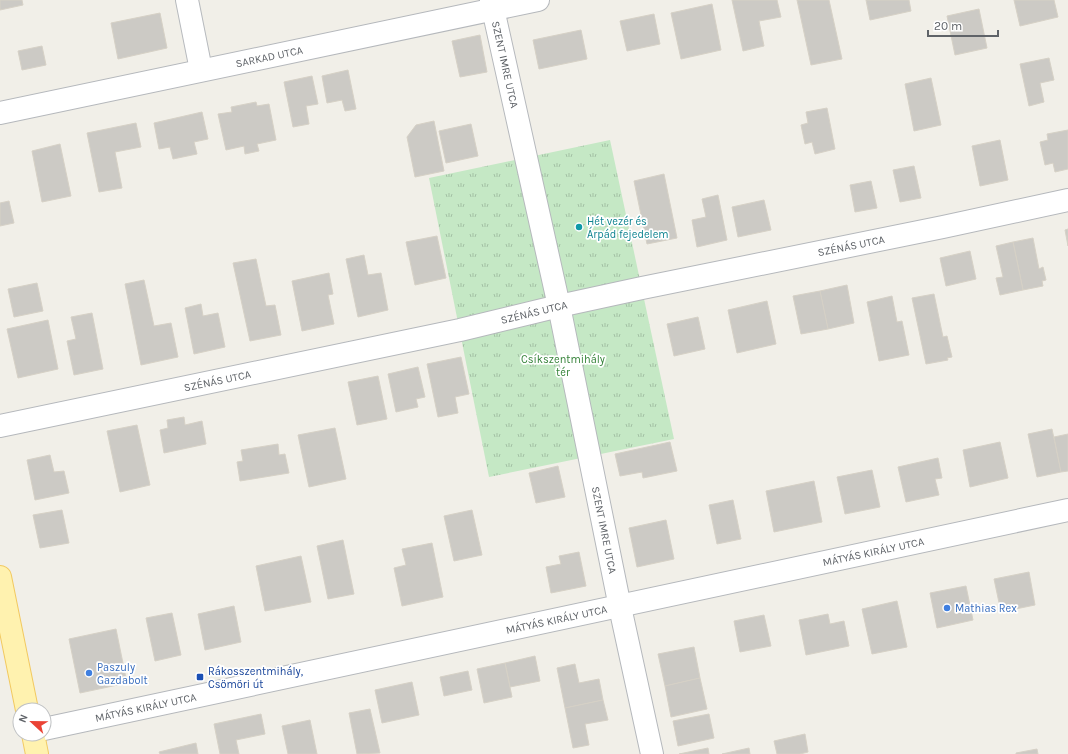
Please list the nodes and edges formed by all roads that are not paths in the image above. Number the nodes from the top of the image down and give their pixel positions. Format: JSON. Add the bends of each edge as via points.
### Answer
{"nodes":[{"id":1,"x":187,"y":0,"type":"edge"},
{"id":2,"x":538,"y":0,"type":"edge"},
{"id":3,"x":492,"y":5,"type":"edge"},
{"id":4,"x":201,"y":70,"type":"junction"},
{"id":5,"x":0,"y":113,"type":"edge"},
{"id":6,"x":1068,"y":200,"type":"edge"},
{"id":7,"x":559,"y":306,"type":"junction"},
{"id":8,"x":0,"y":426,"type":"edge"},
{"id":9,"x":1068,"y":510,"type":"edge"},
{"id":10,"x":0,"y":577,"type":"edge"},
{"id":11,"x":620,"y":607,"type":"junction"},
{"id":12,"x":25,"y":702,"type":"edge"},
{"id":13,"x":52,"y":727,"type":"edge"},
{"id":14,"x":35,"y":742,"type":"edge"},
{"id":15,"x":37,"y":754,"type":"edge"},
{"id":16,"x":652,"y":754,"type":"edge"}],
"edges":[{"from":1,"to":4,"type":"street"},
{"from":2,"to":3,"type":"street","name":"SARKAD UTCA"},
{"from":3,"to":4,"type":"street","name":"SARKAD UTCA"},
{"from":3,"to":7,"type":"street","name":"SZENT IMRE UTCA"},
{"from":4,"to":5,"type":"street","name":"SARKAD UTCA"},
{"from":6,"to":7,"type":"street","name":"SZÉNÁS UTCA"},
{"from":7,"to":8,"type":"street","name":"SZÉNÁS UTCA","via":[[453,332]]},
{"from":7,"to":11,"type":"street","name":"SZENT IMRE UTCA"},
{"from":9,"to":11,"type":"street","name":"MÁTYÁS KIRÁLY UTCA"},
{"from":10,"to":12,"type":"main road"},
{"from":11,"to":13,"type":"street","name":"MÁTYÁS KIRÁLY UTCA"},
{"from":11,"to":16,"type":"street","name":"SZENT IMRE UTCA"},
{"from":14,"to":15,"type":"main road"}]}
